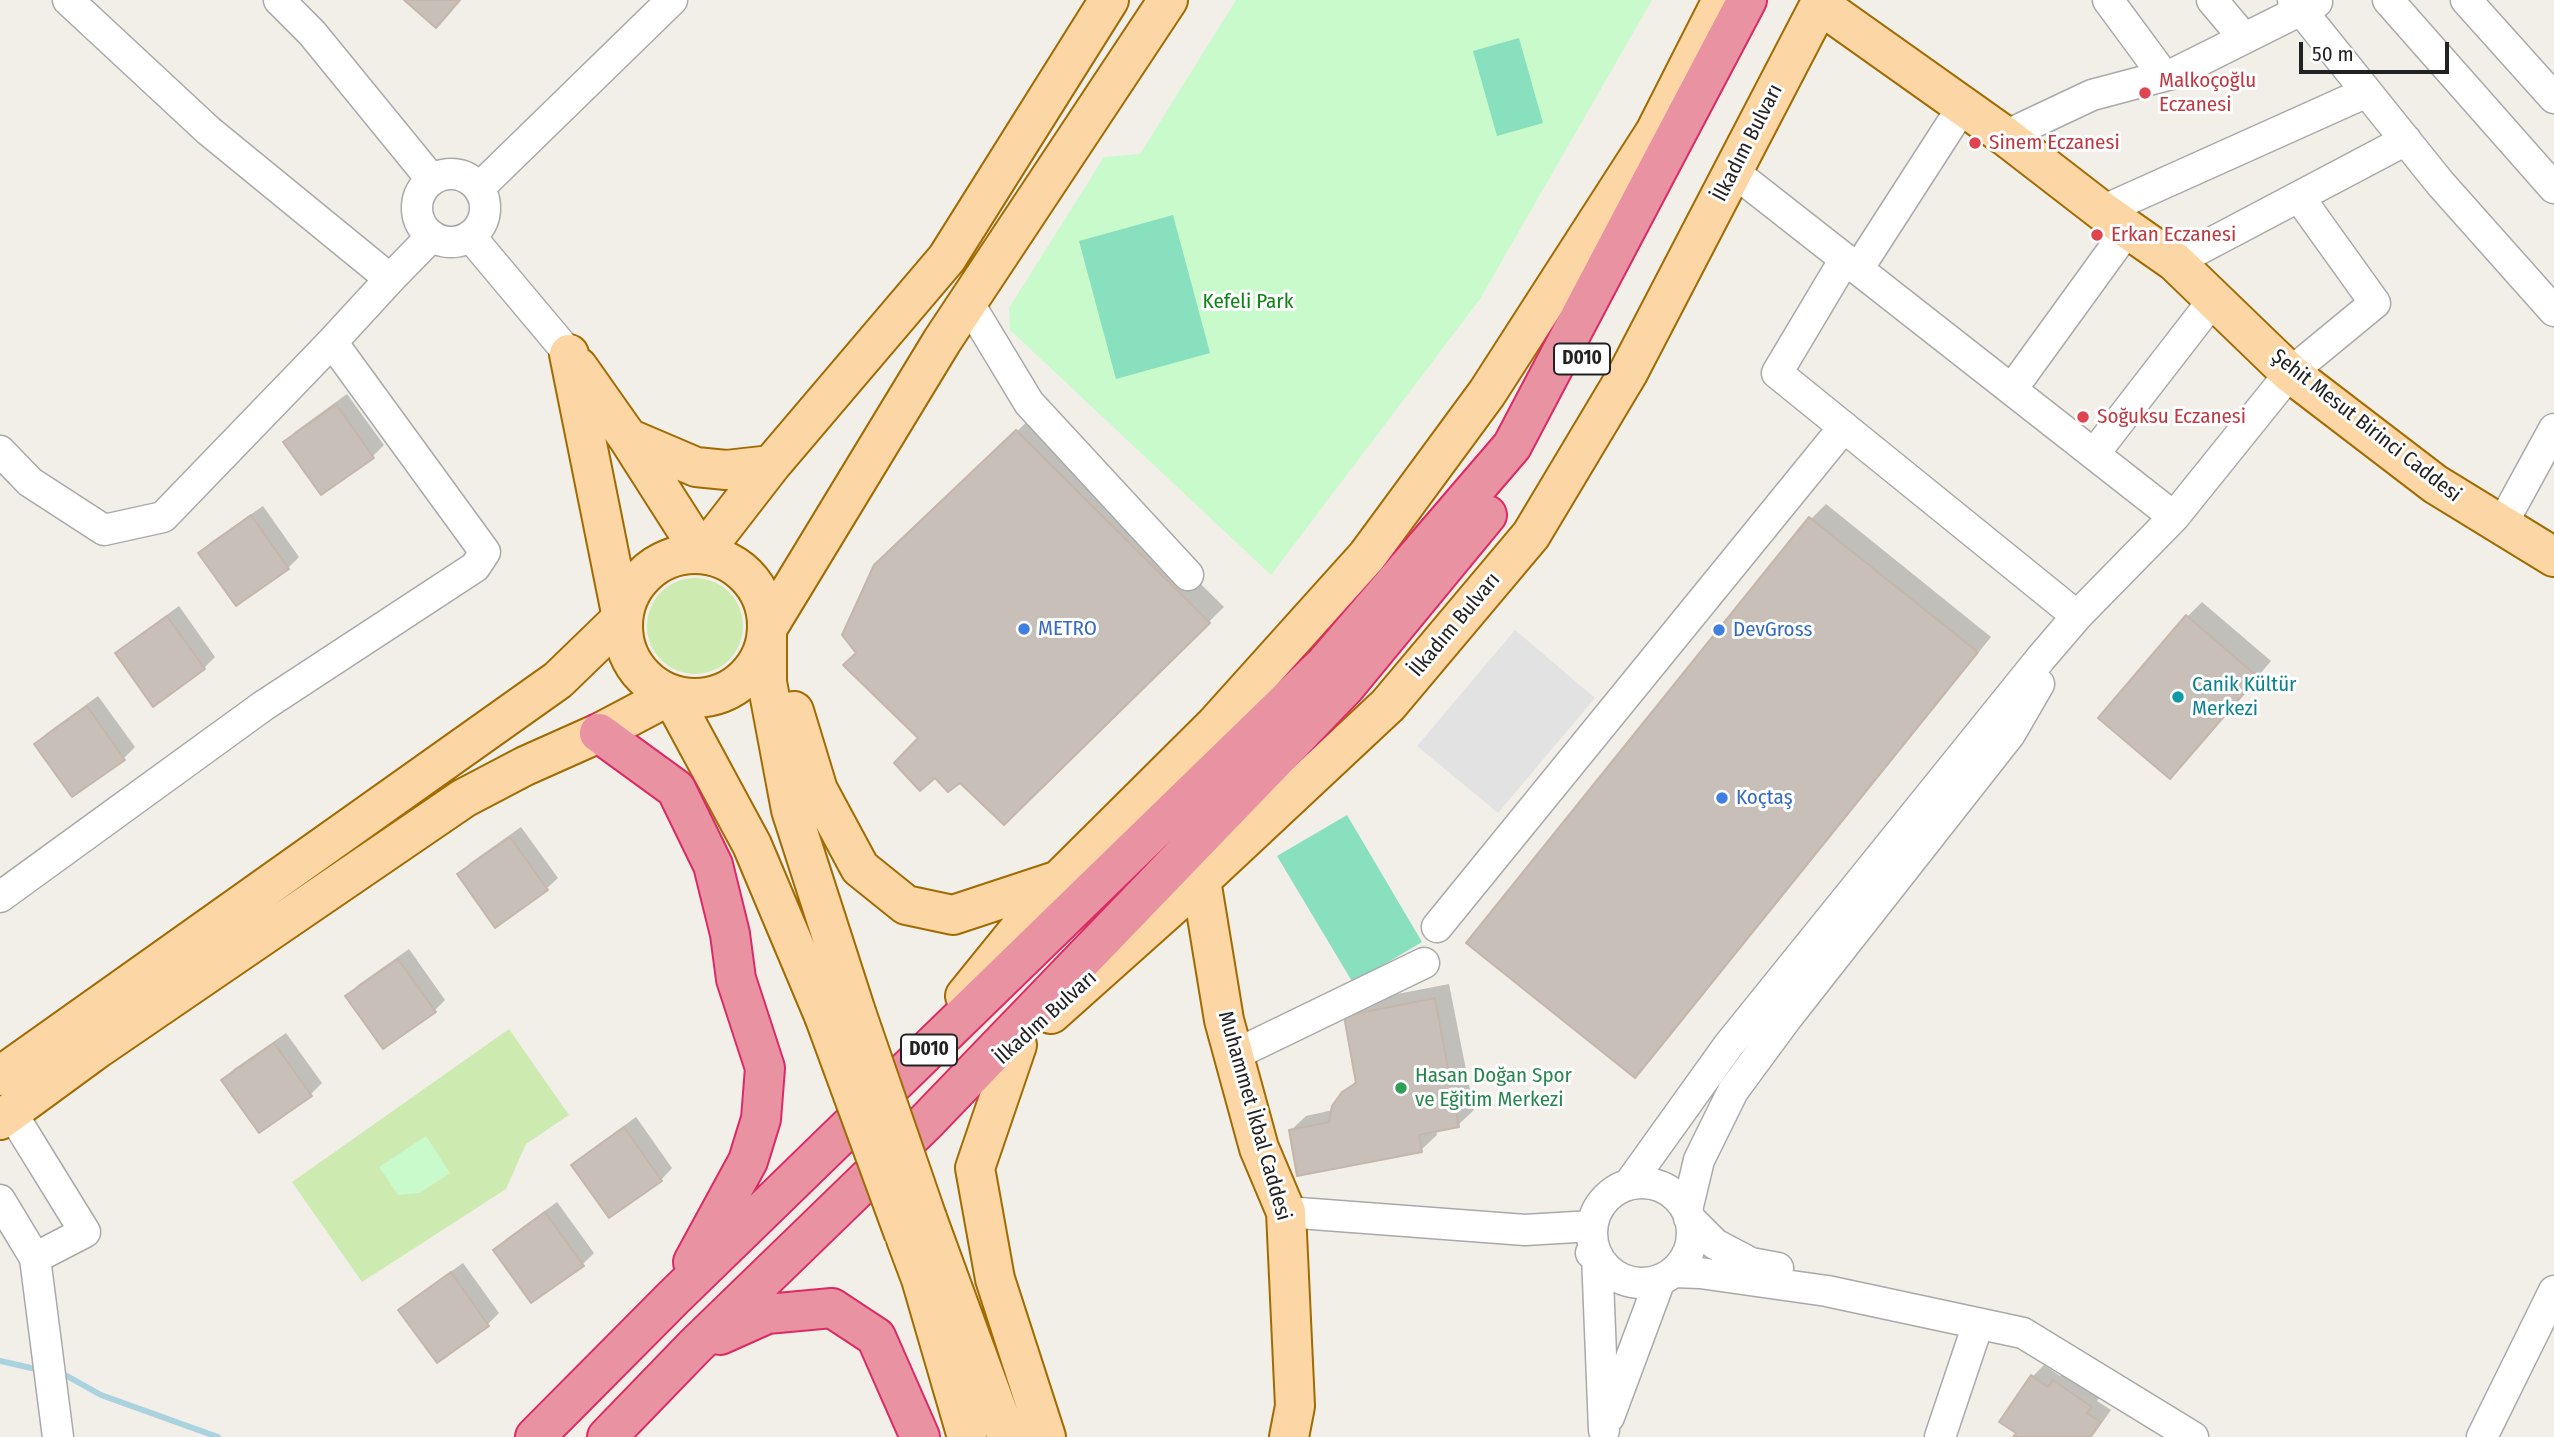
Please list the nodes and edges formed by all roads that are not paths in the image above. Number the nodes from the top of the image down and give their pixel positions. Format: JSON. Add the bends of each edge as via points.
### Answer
{"nodes":[{"id":1,"x":68,"y":0,"type":"edge"},
{"id":2,"x":279,"y":0,"type":"edge"},
{"id":3,"x":672,"y":0,"type":"edge"},
{"id":4,"x":1109,"y":0,"type":"edge"},
{"id":5,"x":1168,"y":0,"type":"edge"},
{"id":6,"x":1722,"y":0,"type":"edge"},
{"id":7,"x":1747,"y":0,"type":"edge"},
{"id":8,"x":1771,"y":0,"type":"edge"},
{"id":9,"x":2108,"y":0,"type":"edge"},
{"id":10,"x":2212,"y":0,"type":"edge"},
{"id":11,"x":2388,"y":0,"type":"edge"},
{"id":12,"x":2466,"y":0,"type":"edge"},
{"id":13,"x":1821,"y":2,"type":"edge"},
{"id":14,"x":2305,"y":3,"type":"edge"},
{"id":15,"x":2244,"y":38,"type":"junction"},
{"id":16,"x":2164,"y":76,"type":"junction"},
{"id":17,"x":2367,"y":92,"type":"junction"},
{"id":18,"x":2554,"y":97,"type":"edge"},
{"id":19,"x":1963,"y":106,"type":"junction"},
{"id":20,"x":2005,"y":136,"type":"junction"},
{"id":21,"x":2406,"y":140,"type":"junction"},
{"id":22,"x":1734,"y":172,"type":"junction"},
{"id":23,"x":432,"y":180,"type":"junction"},
{"id":24,"x":479,"y":188,"type":"junction"},
{"id":25,"x":2554,"y":188,"type":"edge"},
{"id":26,"x":2299,"y":197,"type":"junction"},
{"id":27,"x":2115,"y":220,"type":"junction"},
{"id":28,"x":432,"y":236,"type":"junction"},
{"id":29,"x":470,"y":236,"type":"junction"},
{"id":30,"x":2175,"y":262,"type":"junction"},
{"id":31,"x":1852,"y":264,"type":"junction"},
{"id":32,"x":390,"y":279,"type":"junction"},
{"id":33,"x":2214,"y":299,"type":"junction"},
{"id":34,"x":968,"y":302,"type":"junction"},
{"id":35,"x":2554,"y":311,"type":"edge"},
{"id":36,"x":332,"y":342,"type":"junction"},
{"id":37,"x":569,"y":354,"type":"junction"},
{"id":38,"x":2290,"y":373,"type":"junction"},
{"id":39,"x":2012,"y":389,"type":"junction"},
{"id":40,"x":1844,"y":427,"type":"junction"},
{"id":41,"x":2554,"y":429,"type":"edge"},
{"id":42,"x":628,"y":438,"type":"junction"},
{"id":43,"x":0,"y":450,"type":"edge"},
{"id":44,"x":2095,"y":454,"type":"junction"},
{"id":45,"x":771,"y":464,"type":"junction"},
{"id":46,"x":2174,"y":517,"type":"junction"},
{"id":47,"x":2501,"y":526,"type":"junction"},
{"id":48,"x":702,"y":554,"type":"junction"},
{"id":49,"x":2554,"y":557,"type":"edge"},
{"id":50,"x":1188,"y":575,"type":"dead end"},
{"id":51,"x":2077,"y":616,"type":"junction"},
{"id":52,"x":622,"y":618,"type":"junction"},
{"id":53,"x":767,"y":629,"type":"junction"},
{"id":54,"x":1335,"y":675,"type":"junction"},
{"id":55,"x":671,"y":695,"type":"junction"},
{"id":56,"x":599,"y":733,"type":"junction"},
{"id":57,"x":1059,"y":880,"type":"junction"},
{"id":58,"x":1200,"y":880,"type":"junction"},
{"id":59,"x":0,"y":897,"type":"edge"},
{"id":60,"x":1437,"y":927,"type":"dead end"},
{"id":61,"x":1424,"y":963,"type":"dead end"},
{"id":62,"x":840,"y":1014,"type":"junction"},
{"id":63,"x":1017,"y":1045,"type":"junction"},
{"id":64,"x":1234,"y":1055,"type":"junction"},
{"id":65,"x":898,"y":1080,"type":"junction"},
{"id":66,"x":4,"y":1103,"type":"edge"},
{"id":67,"x":925,"y":1123,"type":"junction"},
{"id":68,"x":1629,"y":1184,"type":"junction"},
{"id":69,"x":0,"y":1200,"type":"edge"},
{"id":70,"x":1286,"y":1212,"type":"junction"},
{"id":71,"x":1688,"y":1214,"type":"junction"},
{"id":72,"x":915,"y":1226,"type":"junction"},
{"id":73,"x":1592,"y":1226,"type":"junction"},
{"id":74,"x":1525,"y":1230,"type":"junction"},
{"id":75,"x":1597,"y":1255,"type":"junction"},
{"id":76,"x":35,"y":1258,"type":"junction"},
{"id":77,"x":1666,"y":1276,"type":"junction"},
{"id":78,"x":2554,"y":1291,"type":"edge"},
{"id":79,"x":673,"y":1298,"type":"junction"},
{"id":80,"x":1978,"y":1324,"type":"junction"},
{"id":81,"x":2010,"y":1331,"type":"junction"},
{"id":82,"x":695,"y":1346,"type":"junction"},
{"id":83,"x":1603,"y":1433,"type":"edge"},
{"id":84,"x":58,"y":1437,"type":"edge"},
{"id":85,"x":535,"y":1437,"type":"edge"},
{"id":86,"x":607,"y":1437,"type":"edge"},
{"id":87,"x":920,"y":1437,"type":"edge"},
{"id":88,"x":967,"y":1437,"type":"edge"},
{"id":89,"x":1007,"y":1437,"type":"edge"},
{"id":90,"x":1046,"y":1437,"type":"edge"},
{"id":91,"x":1289,"y":1437,"type":"edge"},
{"id":92,"x":1940,"y":1437,"type":"edge"},
{"id":93,"x":2193,"y":1437,"type":"edge"},
{"id":94,"x":2482,"y":1437,"type":"edge"}],
"edges":[{"from":1,"to":32,"type":"street","via":[[209,131]]},
{"from":2,"to":23,"type":"street","via":[[312,33]]},
{"from":3,"to":24,"type":"street"},
{"from":4,"to":45,"type":"main road","via":[[947,258]]},
{"from":5,"to":34,"type":"main road"},
{"from":6,"to":57,"type":"main road","name":"İlkadım Bulvarı","via":[[1648,143],[1487,393],[1367,556],[1215,725]]},
{"from":7,"to":54,"type":"highway","name":"İlkadım Bulvarı","number":"D010","via":[[1512,446]]},
{"from":8,"to":54,"type":"highway","name":"İlkadım Bulvarı","number":"D010","via":[[1521,474]]},
{"from":9,"to":16,"type":"street"},
{"from":10,"to":15,"type":"street"},
{"from":11,"to":25,"type":"street"},
{"from":12,"to":18,"type":"street"},
{"from":13,"to":19,"type":"main road","name":"Şehit Mesut Birinci Caddesi"},
{"from":13,"to":22,"type":"main road","name":"İlkadım Bulvarı"},
{"from":14,"to":15,"type":"street"},
{"from":14,"to":17,"type":"street"},
{"from":15,"to":16,"type":"street"},
{"from":16,"to":20,"type":"street","via":[[2092,95]]},
{"from":17,"to":21,"type":"street"},
{"from":17,"to":27,"type":"street"},
{"from":19,"to":20,"type":"main road","name":"Şehit Mesut Birinci Caddesi"},
{"from":19,"to":31,"type":"street"},
{"from":20,"to":27,"type":"main road","name":"Şehit Mesut Birinci Caddesi"},
{"from":21,"to":26,"type":"street"},
{"from":21,"to":35,"type":"street"},
{"from":22,"to":31,"type":"street"},
{"from":22,"to":58,"type":"main road","name":"İlkadım Bulvarı","via":[[1628,373],[1531,535],[1388,705]]},
{"from":23,"to":24,"type":"street","via":[[457,174]]},
{"from":23,"to":28,"type":"street","via":[[417,201],[422,227]]},
{"from":24,"to":29,"type":"street","via":[[484,214]]},
{"from":26,"to":30,"type":"street"},
{"from":26,"to":38,"type":"street","via":[[2375,303]]},
{"from":27,"to":30,"type":"main road","name":"Şehit Mesut Birinci Caddesi"},
{"from":27,"to":39,"type":"street"},
{"from":28,"to":29,"type":"street","via":[[444,241]]},
{"from":28,"to":32,"type":"street"},
{"from":29,"to":37,"type":"street"},
{"from":30,"to":33,"type":"main road","name":"Şehit Mesut Birinci Caddesi"},
{"from":31,"to":39,"type":"street"},
{"from":31,"to":40,"type":"street","via":[[1777,373]]},
{"from":32,"to":36,"type":"street"},
{"from":33,"to":38,"type":"main road","name":"Şehit Mesut Birinci Caddesi"},
{"from":33,"to":44,"type":"street"},
{"from":34,"to":50,"type":"street","via":[[1029,403]]},
{"from":34,"to":53,"type":"main road"},
{"from":36,"to":43,"type":"street","via":[[163,517],[104,530],[30,481]]},
{"from":36,"to":59,"type":"street","via":[[485,552],[475,567],[263,706]]},
{"from":37,"to":42,"type":"main road"},
{"from":37,"to":52,"type":"main road"},
{"from":38,"to":46,"type":"street"},
{"from":38,"to":47,"type":"main road","name":"Şehit Mesut Birinci Caddesi","via":[[2435,484]]},
{"from":39,"to":44,"type":"street"},
{"from":40,"to":51,"type":"street"},
{"from":40,"to":60,"type":"street"},
{"from":41,"to":47,"type":"street"},
{"from":42,"to":45,"type":"main road","via":[[696,467],[726,470]]},
{"from":42,"to":48,"type":"main road"},
{"from":44,"to":46,"type":"street"},
{"from":45,"to":48,"type":"main road"},
{"from":46,"to":51,"type":"street"},
{"from":47,"to":49,"type":"main road","name":"Şehit Mesut Birinci Caddesi"},
{"from":48,"to":52,"type":"main road","via":[[679,555],[658,563],[628,596]]},
{"from":48,"to":53,"type":"main road","via":[[723,559],[756,587],[765,607]]},
{"from":51,"to":68,"type":"street","via":[[1728,1045]]},
{"from":51,"to":71,"type":"street","via":[[2010,734],[1733,1091],[1699,1160]]},
{"from":52,"to":55,"type":"main road","via":[[624,643],[633,665],[650,683]]},
{"from":52,"to":66,"type":"main road","via":[[558,680]]},
{"from":53,"to":55,"type":"main road","via":[[758,661],[736,686],[716,696]]},
{"from":53,"to":57,"type":"main road","via":[[818,790],[860,868],[906,905],[953,915]]},
{"from":53,"to":62,"type":"main road","via":[[767,682],[791,810]]},
{"from":54,"to":65,"type":"highway","name":"İlkadım Bulvarı","number":"D010"},
{"from":54,"to":67,"type":"highway","name":"İlkadım Bulvarı","number":"D010"},
{"from":55,"to":56,"type":"main road"},
{"from":55,"to":62,"type":"main road"},
{"from":56,"to":66,"type":"main road","via":[[464,798],[97,1049]]},
{"from":56,"to":79,"type":"highway","via":[[676,789],[713,865],[737,979],[765,1068],[761,1119],[748,1161]]},
{"from":57,"to":65,"type":"main road","name":"İlkadım Bulvarı"},
{"from":58,"to":63,"type":"main road","name":"İlkadım Bulvarı"},
{"from":58,"to":64,"type":"main road","name":"Muhammet İkbal Caddesi"},
{"from":61,"to":64,"type":"street"},
{"from":62,"to":72,"type":"main road","bridge":true},
{"from":63,"to":67,"type":"main road","name":"İlkadım Bulvarı"},
{"from":63,"to":90,"type":"main road","via":[[975,1168],[995,1279]]},
{"from":64,"to":70,"type":"main road","name":"Muhammet İkbal Caddesi","via":[[1259,1148]]},
{"from":65,"to":79,"type":"highway","name":"İlkadım Bulvarı","number":"D010"},
{"from":66,"to":76,"type":"street","via":[[86,1232]]},
{"from":67,"to":82,"type":"highway","name":"İlkadım Bulvarı","number":"D010"},
{"from":68,"to":71,"type":"street","via":[[1663,1187],[1677,1196]]},
{"from":68,"to":73,"type":"street","via":[[1604,1199]]},
{"from":69,"to":76,"type":"street"},
{"from":70,"to":74,"type":"street"},
{"from":70,"to":91,"type":"main road","name":"Muhammet İkbal Caddesi","via":[[1295,1406]]},
{"from":71,"to":77,"type":"street","via":[[1691,1244],[1684,1259]]},
{"from":71,"to":81,"type":"street","via":[[1715,1244],[1751,1263],[1953,1302]]},
{"from":72,"to":88,"type":"main road","via":[[921,1279]]},
{"from":72,"to":89,"type":"main road"},
{"from":73,"to":74,"type":"street"},
{"from":73,"to":75,"type":"street"},
{"from":74,"to":75,"type":"street"},
{"from":75,"to":77,"type":"street","via":[[1605,1268],[1630,1282],[1646,1283]]},
{"from":75,"to":83,"type":"street"},
{"from":76,"to":84,"type":"street"},
{"from":77,"to":80,"type":"street","via":[[1700,1273],[1827,1291]]},
{"from":77,"to":83,"type":"street"},
{"from":78,"to":94,"type":"street"},
{"from":79,"to":85,"type":"highway","name":"İlkadım Bulvarı","number":"D010"},
{"from":80,"to":81,"type":"street"},
{"from":80,"to":92,"type":"street"},
{"from":81,"to":93,"type":"street","via":[[2023,1333]]},
{"from":82,"to":86,"type":"highway","name":"İlkadım Bulvarı","number":"D010"},
{"from":82,"to":87,"type":"highway","via":[[767,1314],[832,1308],[876,1337]]}]}
